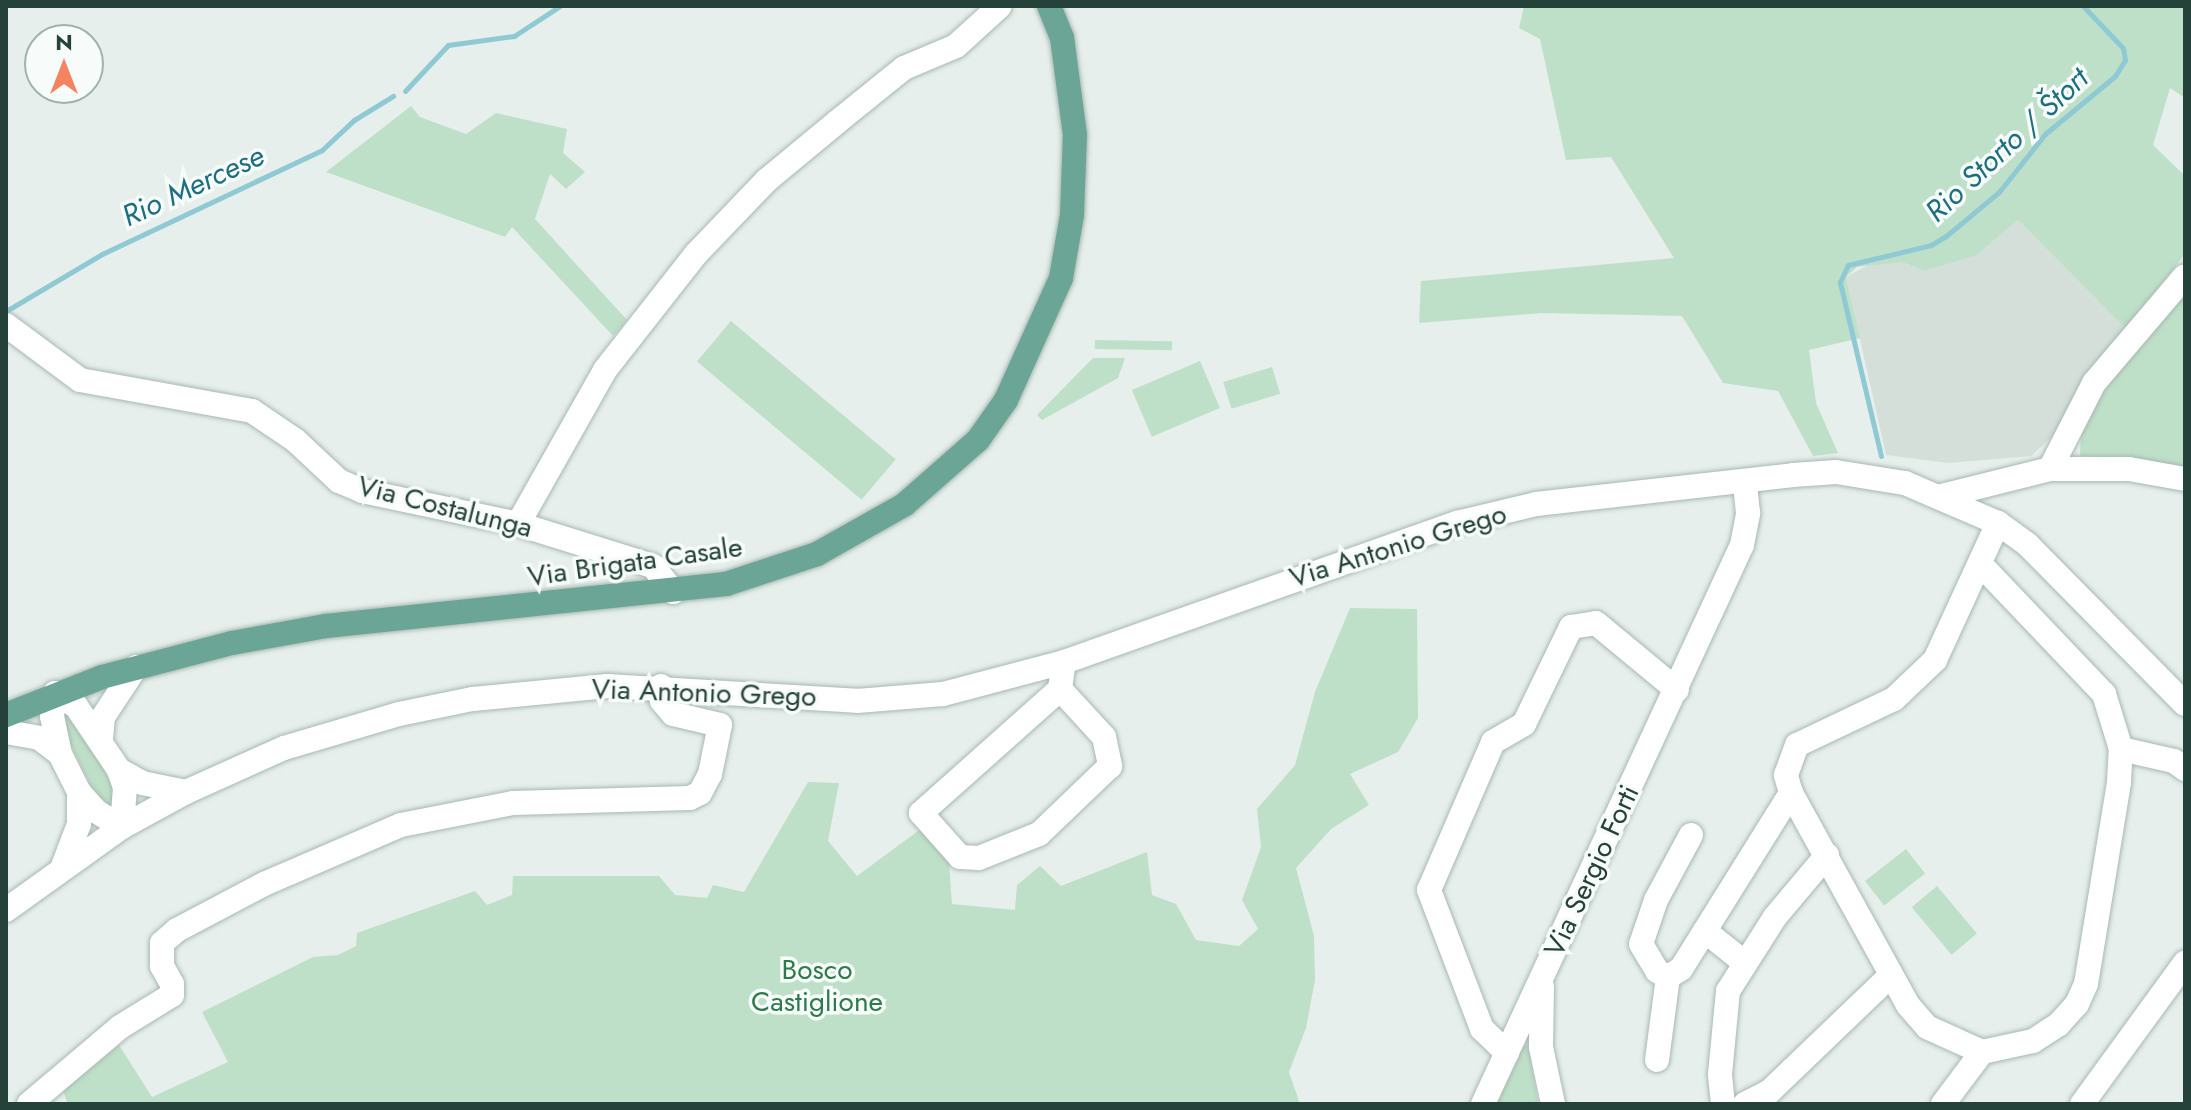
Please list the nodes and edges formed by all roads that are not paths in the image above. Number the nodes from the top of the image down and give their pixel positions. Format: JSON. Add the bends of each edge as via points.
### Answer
{"nodes":[{"id":1,"x":1000,"y":6,"type":"edge"},
{"id":2,"x":1049,"y":6,"type":"edge"},
{"id":3,"x":2185,"y":276,"type":"edge"},
{"id":4,"x":6,"y":325,"type":"edge"},
{"id":5,"x":2050,"y":469,"type":"junction"},
{"id":6,"x":2185,"y":479,"type":"edge"},
{"id":7,"x":1745,"y":482,"type":"junction"},
{"id":8,"x":1942,"y":496,"type":"junction"},
{"id":9,"x":1998,"y":523,"type":"junction"},
{"id":10,"x":518,"y":524,"type":"junction"},
{"id":11,"x":1982,"y":566,"type":"junction"},
{"id":12,"x":673,"y":592,"type":"junction"},
{"id":13,"x":1064,"y":662,"type":"junction"},
{"id":14,"x":136,"y":667,"type":"junction"},
{"id":15,"x":661,"y":686,"type":"junction"},
{"id":16,"x":1060,"y":689,"type":"junction"},
{"id":17,"x":1677,"y":690,"type":"junction"},
{"id":18,"x":55,"y":693,"type":"junction"},
{"id":19,"x":2185,"y":704,"type":"edge"},
{"id":20,"x":6,"y":715,"type":"edge"},
{"id":21,"x":6,"y":732,"type":"edge"},
{"id":22,"x":101,"y":739,"type":"junction"},
{"id":23,"x":2121,"y":749,"type":"junction"},
{"id":24,"x":60,"y":754,"type":"junction"},
{"id":25,"x":2185,"y":769,"type":"edge"},
{"id":26,"x":119,"y":770,"type":"junction"},
{"id":27,"x":79,"y":792,"type":"junction"},
{"id":28,"x":186,"y":792,"type":"junction"},
{"id":29,"x":1791,"y":793,"type":"junction"},
{"id":30,"x":122,"y":827,"type":"junction"},
{"id":31,"x":1691,"y":835,"type":"dead end"},
{"id":32,"x":1827,"y":855,"type":"junction"},
{"id":33,"x":62,"y":867,"type":"junction"},
{"id":34,"x":6,"y":910,"type":"edge"},
{"id":35,"x":1705,"y":931,"type":"junction"},
{"id":36,"x":1745,"y":963,"type":"junction"},
{"id":37,"x":2185,"y":963,"type":"edge"},
{"id":38,"x":1544,"y":973,"type":"junction"},
{"id":39,"x":1668,"y":977,"type":"junction"},
{"id":40,"x":1889,"y":977,"type":"junction"},
{"id":41,"x":1982,"y":1052,"type":"junction"},
{"id":42,"x":1507,"y":1053,"type":"junction"},
{"id":43,"x":1657,"y":1060,"type":"dead end"},
{"id":44,"x":29,"y":1104,"type":"edge"},
{"id":45,"x":1483,"y":1104,"type":"edge"},
{"id":46,"x":1553,"y":1104,"type":"edge"},
{"id":47,"x":1723,"y":1104,"type":"edge"},
{"id":48,"x":1745,"y":1104,"type":"edge"},
{"id":49,"x":1943,"y":1104,"type":"edge"},
{"id":50,"x":2082,"y":1104,"type":"edge"}],
"edges":[{"from":1,"to":10,"type":"street","via":[[956,46],[904,68],[837,122],[767,180],[696,254],[612,359]]},
{"from":2,"to":12,"type":"main road","name":"Via Brigata Casale","via":[[1062,38],[1075,135],[1072,215],[1061,278],[1006,400],[978,440],[946,471],[857,535],[775,571]]},
{"from":3,"to":5,"type":"street","via":[[2094,383]]},
{"from":4,"to":10,"type":"street","name":"Via Costalunga","via":[[80,380],[252,411],[295,440],[339,481],[362,491]]},
{"from":5,"to":6,"type":"street","via":[[2129,469]]},
{"from":5,"to":8,"type":"street"},
{"from":7,"to":8,"type":"street","name":"Via Antonio Grego","via":[[1836,472],[1905,483]]},
{"from":7,"to":13,"type":"street","name":"Via Antonio Grego","via":[[1536,504],[1457,523]]},
{"from":7,"to":17,"type":"street","name":"Via Sergio Forti","via":[[1748,513],[1742,545]]},
{"from":8,"to":9,"type":"street","name":"Via Antonio Grego"},
{"from":9,"to":11,"type":"street"},
{"from":9,"to":19,"type":"street","name":"Via Antonio Grego","via":[[2028,545]]},
{"from":10,"to":12,"type":"street","name":"Via Costalunga","via":[[653,566]]},
{"from":11,"to":23,"type":"street","via":[[2092,677],[2104,694]]},
{"from":11,"to":29,"type":"street","via":[[1941,650],[1914,685],[1797,745],[1788,758]]},
{"from":12,"to":14,"type":"main road","name":"Via Brigata Casale","via":[[326,626]]},
{"from":13,"to":15,"type":"street","name":"Via Antonio Grego","via":[[900,700]]},
{"from":13,"to":16,"type":"street"},
{"from":14,"to":18,"type":"main road","name":"Via Brigata Casale"},
{"from":14,"to":22,"type":"street","via":[[103,717]]},
{"from":15,"to":28,"type":"street","name":"Via Antonio Grego","via":[[546,690],[399,714],[284,748]]},
{"from":15,"to":44,"type":"street","via":[[662,701],[673,714],[720,725],[710,774],[700,793],[690,798],[526,802],[401,825],[264,884],[162,943],[162,966],[172,995],[120,1027]]},
{"from":16,"to":16,"type":"street","via":[[921,813],[960,857],[979,858],[1039,834],[1110,766],[1104,737]]},
{"from":17,"to":38,"type":"street","name":"Via Sergio Forti"},
{"from":17,"to":42,"type":"street","via":[[1596,623],[1571,627],[1524,724],[1493,742],[1429,890],[1482,1029]]},
{"from":18,"to":20,"type":"main road","name":"Via Brigata Casale"},
{"from":18,"to":22,"type":"street","via":[[76,706]]},
{"from":18,"to":24,"type":"street","via":[[52,716]]},
{"from":21,"to":24,"type":"street","via":[[39,738]]},
{"from":22,"to":26,"type":"street"},
{"from":23,"to":25,"type":"street","via":[[2174,761]]},
{"from":23,"to":41,"type":"street","via":[[2086,984],[2058,1025],[2033,1041]]},
{"from":24,"to":27,"type":"street"},
{"from":26,"to":28,"type":"street","via":[[151,786]]},
{"from":26,"to":30,"type":"street","via":[[125,787]]},
{"from":27,"to":30,"type":"street","via":[[97,812]]},
{"from":27,"to":33,"type":"street","via":[[79,824]]},
{"from":28,"to":30,"type":"street","name":"Via Antonio Grego"},
{"from":29,"to":32,"type":"street"},
{"from":29,"to":35,"type":"street"},
{"from":30,"to":33,"type":"street","name":"Via Antonio Grego"},
{"from":31,"to":39,"type":"street","via":[[1656,900],[1641,944],[1657,971]]},
{"from":32,"to":36,"type":"street"},
{"from":32,"to":40,"type":"street"},
{"from":33,"to":34,"type":"street","name":"Via Antonio Grego"},
{"from":35,"to":36,"type":"street"},
{"from":35,"to":39,"type":"street","via":[[1681,969]]},
{"from":36,"to":47,"type":"street","via":[[1728,991],[1723,1014]]},
{"from":37,"to":50,"type":"street"},
{"from":38,"to":42,"type":"street","name":"Via Sergio Forti"},
{"from":38,"to":46,"type":"street","via":[[1541,1047]]},
{"from":39,"to":43,"type":"street"},
{"from":40,"to":41,"type":"street","via":[[1927,1027]]},
{"from":40,"to":48,"type":"street","via":[[1769,1092]]},
{"from":41,"to":49,"type":"street"},
{"from":42,"to":45,"type":"street","name":"Via Sergio Forti"}]}
